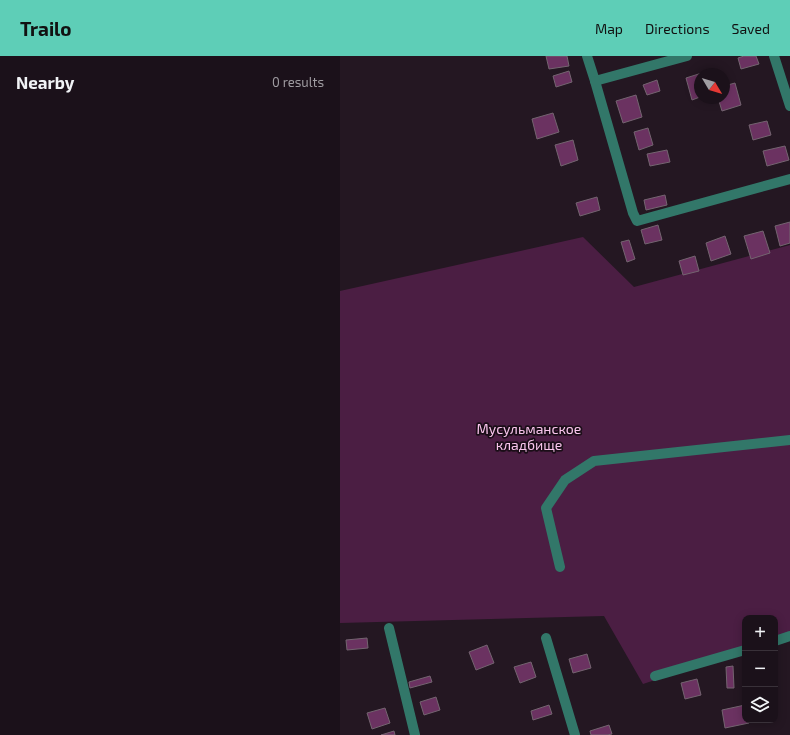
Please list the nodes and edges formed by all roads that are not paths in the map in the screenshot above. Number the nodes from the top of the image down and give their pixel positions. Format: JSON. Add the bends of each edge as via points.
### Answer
{"nodes":[{"id":1,"x":587,"y":56,"type":"edge"},
{"id":2,"x":687,"y":56,"type":"edge"},
{"id":3,"x":774,"y":56,"type":"edge"},
{"id":4,"x":595,"y":81,"type":"junction"},
{"id":5,"x":790,"y":106,"type":"edge"},
{"id":6,"x":790,"y":179,"type":"edge"},
{"id":7,"x":790,"y":440,"type":"edge"},
{"id":8,"x":560,"y":567,"type":"dead end"},
{"id":9,"x":389,"y":628,"type":"dead end"},
{"id":10,"x":790,"y":636,"type":"edge"},
{"id":11,"x":546,"y":638,"type":"dead end"},
{"id":12,"x":778,"y":640,"type":"edge"},
{"id":13,"x":742,"y":651,"type":"edge"},
{"id":14,"x":655,"y":676,"type":"dead end"},
{"id":15,"x":415,"y":735,"type":"edge"},
{"id":16,"x":574,"y":735,"type":"edge"}],
"edges":[{"from":1,"to":4,"type":"street"},
{"from":2,"to":4,"type":"street"},
{"from":3,"to":5,"type":"street"},
{"from":4,"to":6,"type":"street","via":[[637,221]]},
{"from":7,"to":8,"type":"street","via":[[594,460],[565,480],[546,508]]},
{"from":9,"to":15,"type":"street"},
{"from":10,"to":12,"type":"street"},
{"from":11,"to":16,"type":"street"},
{"from":13,"to":14,"type":"street"}]}
